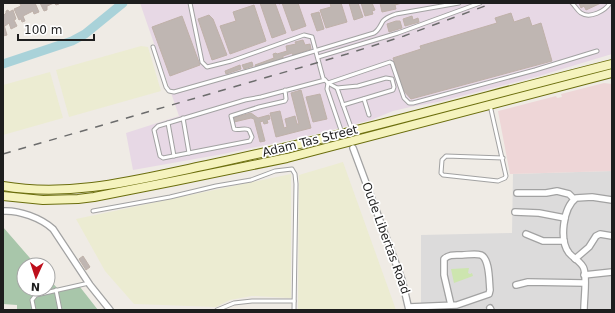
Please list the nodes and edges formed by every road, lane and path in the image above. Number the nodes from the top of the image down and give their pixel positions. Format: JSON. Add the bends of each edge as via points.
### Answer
{"nodes":[{"id":1,"x":190,"y":3,"type":"edge"},
{"id":2,"x":459,"y":3,"type":"edge"},
{"id":3,"x":480,"y":3,"type":"edge"},
{"id":4,"x":572,"y":3,"type":"edge"},
{"id":5,"x":610,"y":3,"type":"edge"},
{"id":6,"x":153,"y":47,"type":"dead end"},
{"id":7,"x":316,"y":50,"type":"junction"},
{"id":8,"x":597,"y":51,"type":"dead end"},
{"id":9,"x":318,"y":57,"type":"junction"},
{"id":10,"x":612,"y":64,"type":"edge"},
{"id":11,"x":612,"y":74,"type":"edge"},
{"id":12,"x":326,"y":81,"type":"junction"},
{"id":13,"x":337,"y":88,"type":"junction"},
{"id":14,"x":285,"y":90,"type":"junction"},
{"id":15,"x":269,"y":95,"type":"junction"},
{"id":16,"x":488,"y":96,"type":"junction"},
{"id":17,"x":257,"y":98,"type":"junction"},
{"id":18,"x":364,"y":99,"type":"junction"},
{"id":19,"x":271,"y":104,"type":"junction"},
{"id":20,"x":343,"y":105,"type":"junction"},
{"id":21,"x":490,"y":105,"type":"junction"},
{"id":22,"x":259,"y":107,"type":"junction"},
{"id":23,"x":369,"y":115,"type":"dead end"},
{"id":24,"x":183,"y":118,"type":"junction"},
{"id":25,"x":168,"y":123,"type":"junction"},
{"id":26,"x":352,"y":131,"type":"junction"},
{"id":27,"x":342,"y":133,"type":"junction"},
{"id":28,"x":346,"y":142,"type":"junction"},
{"id":29,"x":354,"y":144,"type":"junction"},
{"id":30,"x":189,"y":153,"type":"junction"},
{"id":31,"x":174,"y":156,"type":"junction"},
{"id":32,"x":503,"y":158,"type":"junction"},
{"id":33,"x":3,"y":186,"type":"edge"},
{"id":34,"x":517,"y":193,"type":"dead end"},
{"id":35,"x":3,"y":196,"type":"edge"},
{"id":36,"x":574,"y":199,"type":"junction"},
{"id":37,"x":612,"y":200,"type":"edge"},
{"id":38,"x":3,"y":211,"type":"edge"},
{"id":39,"x":93,"y":211,"type":"dead end"},
{"id":40,"x":515,"y":212,"type":"dead end"},
{"id":41,"x":565,"y":218,"type":"junction"},
{"id":42,"x":526,"y":234,"type":"dead end"},
{"id":43,"x":612,"y":236,"type":"edge"},
{"id":44,"x":564,"y":241,"type":"junction"},
{"id":45,"x":575,"y":259,"type":"junction"},
{"id":46,"x":612,"y":272,"type":"edge"},
{"id":47,"x":584,"y":275,"type":"junction"},
{"id":48,"x":89,"y":283,"type":"junction"},
{"id":49,"x":584,"y":283,"type":"junction"},
{"id":50,"x":516,"y":285,"type":"dead end"},
{"id":51,"x":56,"y":290,"type":"joint"},
{"id":52,"x":34,"y":297,"type":"edge"},
{"id":53,"x":294,"y":301,"type":"junction"},
{"id":54,"x":451,"y":305,"type":"junction"},
{"id":55,"x":409,"y":308,"type":"edge"},
{"id":56,"x":34,"y":310,"type":"edge"},
{"id":57,"x":60,"y":310,"type":"edge"},
{"id":58,"x":110,"y":310,"type":"edge"},
{"id":59,"x":217,"y":310,"type":"edge"},
{"id":60,"x":294,"y":310,"type":"edge"},
{"id":61,"x":584,"y":310,"type":"edge"}],
"edges":[{"from":1,"to":7,"type":"lane","via":[[202,62],[207,67],[304,35],[312,37]]},
{"from":2,"to":7,"type":"lane","via":[[396,14],[384,20],[379,30],[374,33]]},
{"from":3,"to":9,"type":"lane","via":[[398,33]]},
{"from":4,"to":5,"type":"lane","via":[[581,13],[589,15],[604,10]]},
{"from":6,"to":7,"type":"lane","via":[[166,86],[169,91],[174,92]]},
{"from":7,"to":9,"type":"lane"},
{"from":8,"to":12,"type":"lane","via":[[413,103],[404,98],[390,62]]},
{"from":9,"to":12,"type":"lane"},
{"from":10,"to":16,"type":"main road","name":"Adam Tas Street"},
{"from":11,"to":21,"type":"main road","name":"Adam Tas Street"},
{"from":12,"to":13,"type":"lane"},
{"from":12,"to":14,"type":"lane"},
{"from":12,"to":27,"type":"lane"},
{"from":13,"to":18,"type":"lane","via":[[392,79],[393,90]]},
{"from":13,"to":20,"type":"lane"},
{"from":14,"to":15,"type":"lane"},
{"from":14,"to":19,"type":"lane","via":[[286,100]]},
{"from":15,"to":17,"type":"lane"},
{"from":15,"to":19,"type":"lane"},
{"from":16,"to":21,"type":"lane"},
{"from":16,"to":26,"type":"main road","name":"Adam Tas Street"},
{"from":17,"to":22,"type":"lane"},
{"from":17,"to":24,"type":"lane"},
{"from":18,"to":20,"type":"lane"},
{"from":18,"to":23,"type":"lane"},
{"from":19,"to":22,"type":"lane"},
{"from":20,"to":26,"type":"lane"},
{"from":21,"to":29,"type":"main road","name":"Adam Tas Street"},
{"from":21,"to":32,"type":"lane"},
{"from":22,"to":30,"type":"lane","via":[[230,117],[234,129],[249,130],[251,140]]},
{"from":24,"to":25,"type":"lane"},
{"from":24,"to":30,"type":"lane"},
{"from":25,"to":31,"type":"lane"},
{"from":25,"to":31,"type":"lane","via":[[154,130],[160,157]]},
{"from":26,"to":27,"type":"main road","name":"Adam Tas Street"},
{"from":26,"to":29,"type":"street","name":"Oude Libertas Road"},
{"from":27,"to":28,"type":"street"},
{"from":27,"to":33,"type":"main road","name":"Adam Tas Street","via":[[268,152],[90,188],[42,190]]},
{"from":28,"to":29,"type":"main road","name":"Adam Tas Street"},
{"from":28,"to":35,"type":"main road","name":"Adam Tas Street","via":[[244,167],[94,197],[43,200]]},
{"from":29,"to":55,"type":"street","name":"Oude Libertas Road","via":[[402,280]]},
{"from":30,"to":31,"type":"lane"},
{"from":32,"to":32,"type":"lane","via":[[506,176],[500,181],[441,173],[442,160],[446,156]]},
{"from":34,"to":36,"type":"street","via":[[557,191],[569,194]]},
{"from":36,"to":37,"type":"street","via":[[592,197]]},
{"from":36,"to":41,"type":"street"},
{"from":38,"to":48,"type":"street","via":[[36,218],[49,225]]},
{"from":39,"to":53,"type":"lane","via":[[251,180],[275,171],[292,169],[296,184]]},
{"from":40,"to":41,"type":"street"},
{"from":41,"to":44,"type":"street"},
{"from":42,"to":44,"type":"street","via":[[543,241]]},
{"from":43,"to":45,"type":"street","via":[[596,236],[589,247]]},
{"from":44,"to":45,"type":"street","via":[[568,252]]},
{"from":45,"to":47,"type":"street","via":[[583,268]]},
{"from":46,"to":47,"type":"street"},
{"from":47,"to":49,"type":"street"},
{"from":48,"to":51,"type":"lane"},
{"from":48,"to":58,"type":"street"},
{"from":49,"to":50,"type":"street","via":[[528,282]]},
{"from":49,"to":61,"type":"street"},
{"from":51,"to":57,"type":"lane"},
{"from":52,"to":56,"type":"lane","via":[[32,300]]},
{"from":53,"to":59,"type":"lane","via":[[234,303]]},
{"from":53,"to":60,"type":"lane"},
{"from":54,"to":54,"type":"street","via":[[489,293],[485,258],[478,255],[452,255],[444,259],[444,275]]},
{"from":54,"to":55,"type":"street"}]}
